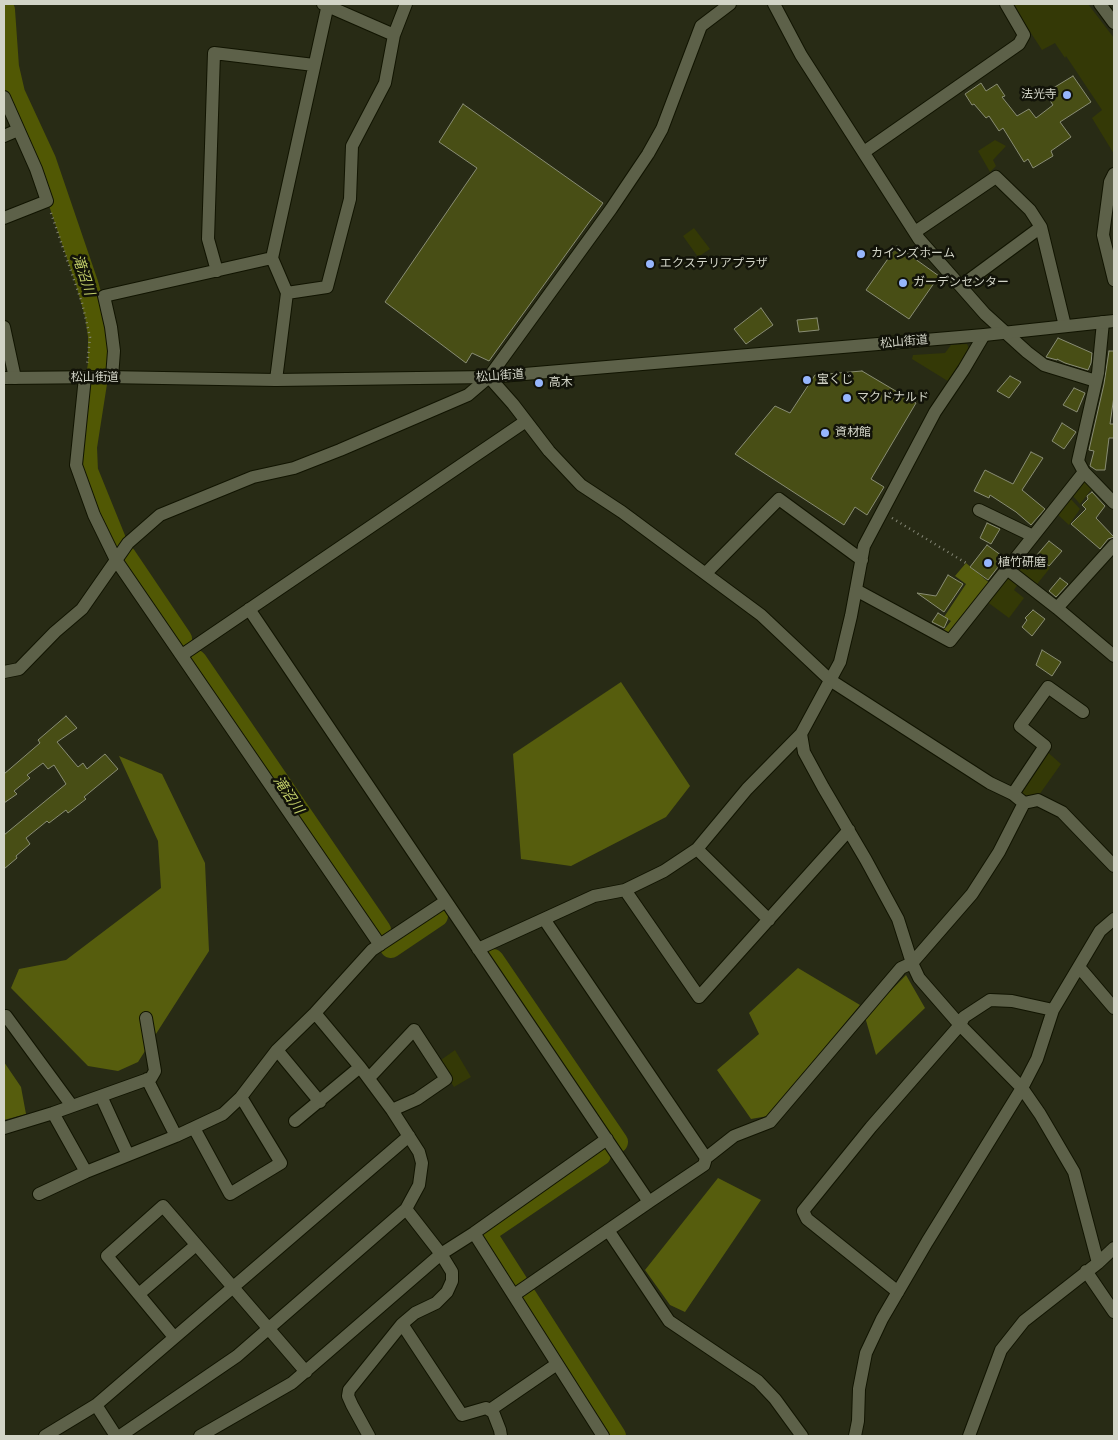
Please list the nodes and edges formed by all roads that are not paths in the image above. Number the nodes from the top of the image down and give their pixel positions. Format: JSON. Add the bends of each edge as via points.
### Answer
{"nodes":[{"id":1,"x":326,"y":4,"type":"edge"},
{"id":2,"x":406,"y":4,"type":"edge"},
{"id":3,"x":730,"y":4,"type":"edge"},
{"id":4,"x":774,"y":4,"type":"edge"},
{"id":5,"x":1006,"y":4,"type":"edge"},
{"id":6,"x":1100,"y":4,"type":"edge"},
{"id":7,"x":1114,"y":23,"type":"edge"},
{"id":8,"x":394,"y":35,"type":"junction"},
{"id":9,"x":314,"y":65,"type":"junction"},
{"id":10,"x":4,"y":97,"type":"edge"},
{"id":11,"x":18,"y":130,"type":"junction"},
{"id":12,"x":4,"y":136,"type":"edge"},
{"id":13,"x":864,"y":152,"type":"junction"},
{"id":14,"x":1114,"y":174,"type":"edge"},
{"id":15,"x":4,"y":218,"type":"edge"},
{"id":16,"x":1041,"y":227,"type":"junction"},
{"id":17,"x":915,"y":232,"type":"junction"},
{"id":18,"x":272,"y":258,"type":"junction"},
{"id":19,"x":217,"y":271,"type":"junction"},
{"id":20,"x":1114,"y":280,"type":"edge"},
{"id":21,"x":961,"y":286,"type":"junction"},
{"id":22,"x":287,"y":293,"type":"junction"},
{"id":23,"x":1109,"y":322,"type":"edge"},
{"id":24,"x":1064,"y":326,"type":"junction"},
{"id":25,"x":4,"y":327,"type":"edge"},
{"id":26,"x":1005,"y":332,"type":"junction"},
{"id":27,"x":984,"y":335,"type":"junction"},
{"id":28,"x":88,"y":377,"type":"junction"},
{"id":29,"x":109,"y":377,"type":"junction"},
{"id":30,"x":489,"y":377,"type":"junction"},
{"id":31,"x":9,"y":378,"type":"edge"},
{"id":32,"x":276,"y":380,"type":"junction"},
{"id":33,"x":1096,"y":381,"type":"junction"},
{"id":34,"x":526,"y":422,"type":"junction"},
{"id":35,"x":1084,"y":472,"type":"junction"},
{"id":36,"x":1114,"y":503,"type":"edge"},
{"id":37,"x":979,"y":510,"type":"dead end"},
{"id":38,"x":1033,"y":536,"type":"junction"},
{"id":39,"x":1114,"y":545,"type":"edge"},
{"id":40,"x":116,"y":560,"type":"junction"},
{"id":41,"x":862,"y":560,"type":"junction"},
{"id":42,"x":1007,"y":569,"type":"junction"},
{"id":43,"x":706,"y":573,"type":"junction"},
{"id":44,"x":856,"y":590,"type":"junction"},
{"id":45,"x":1057,"y":608,"type":"junction"},
{"id":46,"x":249,"y":609,"type":"junction"},
{"id":47,"x":182,"y":655,"type":"junction"},
{"id":48,"x":1114,"y":656,"type":"edge"},
{"id":49,"x":4,"y":672,"type":"edge"},
{"id":50,"x":830,"y":680,"type":"junction"},
{"id":51,"x":1083,"y":712,"type":"dead end"},
{"id":52,"x":801,"y":734,"type":"junction"},
{"id":53,"x":1013,"y":794,"type":"junction"},
{"id":54,"x":1024,"y":803,"type":"junction"},
{"id":55,"x":848,"y":830,"type":"junction"},
{"id":56,"x":697,"y":848,"type":"junction"},
{"id":57,"x":1114,"y":866,"type":"edge"},
{"id":58,"x":625,"y":890,"type":"junction"},
{"id":59,"x":446,"y":901,"type":"junction"},
{"id":60,"x":544,"y":919,"type":"junction"},
{"id":61,"x":1114,"y":919,"type":"edge"},
{"id":62,"x":769,"y":920,"type":"junction"},
{"id":63,"x":380,"y":945,"type":"junction"},
{"id":64,"x":478,"y":948,"type":"junction"},
{"id":65,"x":912,"y":963,"type":"junction"},
{"id":66,"x":1079,"y":967,"type":"junction"},
{"id":67,"x":1114,"y":1008,"type":"edge"},
{"id":68,"x":1054,"y":1010,"type":"junction"},
{"id":69,"x":316,"y":1013,"type":"junction"},
{"id":70,"x":6,"y":1016,"type":"dead end"},
{"id":71,"x":146,"y":1018,"type":"dead end"},
{"id":72,"x":960,"y":1025,"type":"junction"},
{"id":73,"x":277,"y":1050,"type":"junction"},
{"id":74,"x":360,"y":1067,"type":"junction"},
{"id":75,"x":369,"y":1078,"type":"junction"},
{"id":76,"x":147,"y":1079,"type":"junction"},
{"id":77,"x":1022,"y":1088,"type":"junction"},
{"id":78,"x":101,"y":1096,"type":"junction"},
{"id":79,"x":242,"y":1097,"type":"junction"},
{"id":80,"x":320,"y":1102,"type":"junction"},
{"id":81,"x":72,"y":1106,"type":"junction"},
{"id":82,"x":392,"y":1110,"type":"junction"},
{"id":83,"x":53,"y":1113,"type":"junction"},
{"id":84,"x":295,"y":1122,"type":"dead end"},
{"id":85,"x":4,"y":1128,"type":"edge"},
{"id":86,"x":194,"y":1128,"type":"junction"},
{"id":87,"x":176,"y":1136,"type":"junction"},
{"id":88,"x":409,"y":1136,"type":"junction"},
{"id":89,"x":607,"y":1139,"type":"junction"},
{"id":90,"x":128,"y":1155,"type":"junction"},
{"id":91,"x":706,"y":1158,"type":"junction"},
{"id":92,"x":86,"y":1172,"type":"junction"},
{"id":93,"x":39,"y":1194,"type":"dead end"},
{"id":94,"x":649,"y":1202,"type":"junction"},
{"id":95,"x":406,"y":1209,"type":"junction"},
{"id":96,"x":608,"y":1230,"type":"junction"},
{"id":97,"x":474,"y":1233,"type":"junction"},
{"id":98,"x":196,"y":1245,"type":"junction"},
{"id":99,"x":1114,"y":1248,"type":"edge"},
{"id":100,"x":441,"y":1254,"type":"junction"},
{"id":101,"x":1098,"y":1263,"type":"junction"},
{"id":102,"x":1086,"y":1271,"type":"junction"},
{"id":103,"x":232,"y":1286,"type":"junction"},
{"id":104,"x":898,"y":1292,"type":"junction"},
{"id":105,"x":139,"y":1294,"type":"junction"},
{"id":106,"x":514,"y":1294,"type":"junction"},
{"id":107,"x":1114,"y":1312,"type":"edge"},
{"id":108,"x":402,"y":1324,"type":"junction"},
{"id":109,"x":270,"y":1329,"type":"junction"},
{"id":110,"x":174,"y":1337,"type":"junction"},
{"id":111,"x":557,"y":1364,"type":"junction"},
{"id":112,"x":306,"y":1372,"type":"junction"},
{"id":113,"x":96,"y":1405,"type":"junction"},
{"id":114,"x":490,"y":1410,"type":"junction"},
{"id":115,"x":45,"y":1436,"type":"edge"},
{"id":116,"x":116,"y":1436,"type":"edge"},
{"id":117,"x":120,"y":1436,"type":"edge"},
{"id":118,"x":200,"y":1436,"type":"edge"},
{"id":119,"x":369,"y":1436,"type":"edge"},
{"id":120,"x":501,"y":1436,"type":"edge"},
{"id":121,"x":603,"y":1436,"type":"edge"},
{"id":122,"x":802,"y":1436,"type":"edge"},
{"id":123,"x":855,"y":1436,"type":"edge"},
{"id":124,"x":969,"y":1436,"type":"edge"}],
"edges":[{"from":1,"to":8,"type":"street"},
{"from":1,"to":9,"type":"street"},
{"from":2,"to":8,"type":"street"},
{"from":3,"to":30,"type":"street","via":[[701,26],[662,129],[611,209]]},
{"from":4,"to":13,"type":"street","via":[[801,55]]},
{"from":5,"to":13,"type":"street","via":[[1024,34],[1020,44]]},
{"from":6,"to":7,"type":"street"},
{"from":8,"to":22,"type":"street","via":[[385,83],[352,146],[350,198],[327,287]]},
{"from":9,"to":18,"type":"street"},
{"from":9,"to":19,"type":"street","via":[[214,52],[208,239]]},
{"from":10,"to":11,"type":"street"},
{"from":11,"to":12,"type":"street"},
{"from":11,"to":15,"type":"street","via":[[47,201]]},
{"from":13,"to":17,"type":"street"},
{"from":14,"to":20,"type":"street","via":[[1110,182],[1103,235]]},
{"from":16,"to":17,"type":"street","via":[[1030,210],[996,177]]},
{"from":16,"to":21,"type":"street"},
{"from":16,"to":24,"type":"street"},
{"from":17,"to":21,"type":"street"},
{"from":18,"to":19,"type":"street"},
{"from":18,"to":22,"type":"street"},
{"from":19,"to":29,"type":"street","via":[[104,296],[114,351]]},
{"from":21,"to":26,"type":"street"},
{"from":22,"to":32,"type":"street"},
{"from":23,"to":24,"type":"street","name":"松山街道"},
{"from":23,"to":33,"type":"street"},
{"from":24,"to":26,"type":"street","name":"松山街道"},
{"from":25,"to":31,"type":"street"},
{"from":26,"to":27,"type":"street","name":"松山街道"},
{"from":26,"to":33,"type":"street","via":[[1044,365]]},
{"from":27,"to":30,"type":"street","name":"松山街道"},
{"from":27,"to":41,"type":"street","via":[[935,412],[864,546]]},
{"from":28,"to":29,"type":"street","name":"松山街道"},
{"from":28,"to":31,"type":"street","name":"松山街道"},
{"from":28,"to":40,"type":"street","via":[[76,465],[94,515]]},
{"from":29,"to":32,"type":"street","name":"松山街道"},
{"from":30,"to":32,"type":"street","name":"松山街道"},
{"from":30,"to":34,"type":"street"},
{"from":30,"to":40,"type":"street","via":[[468,395],[340,450],[294,468],[253,477],[160,515],[128,543]]},
{"from":33,"to":35,"type":"street","via":[[1078,461]]},
{"from":34,"to":43,"type":"street","via":[[581,485]]},
{"from":34,"to":46,"type":"street"},
{"from":35,"to":36,"type":"street"},
{"from":35,"to":38,"type":"street"},
{"from":37,"to":38,"type":"street"},
{"from":38,"to":42,"type":"street"},
{"from":39,"to":45,"type":"street"},
{"from":40,"to":47,"type":"street"},
{"from":40,"to":49,"type":"street","via":[[82,608],[19,669]]},
{"from":41,"to":43,"type":"street","via":[[779,499]]},
{"from":41,"to":44,"type":"street"},
{"from":42,"to":44,"type":"street","via":[[950,641]]},
{"from":42,"to":45,"type":"street"},
{"from":43,"to":50,"type":"street","via":[[761,615]]},
{"from":44,"to":50,"type":"street","via":[[840,662]]},
{"from":45,"to":48,"type":"street"},
{"from":46,"to":47,"type":"street"},
{"from":46,"to":59,"type":"street"},
{"from":47,"to":63,"type":"street"},
{"from":50,"to":52,"type":"street"},
{"from":50,"to":53,"type":"street","via":[[990,783]]},
{"from":51,"to":53,"type":"street","via":[[1048,687],[1020,726],[1044,746]]},
{"from":52,"to":55,"type":"street","via":[[804,752]]},
{"from":52,"to":56,"type":"street","via":[[747,789]]},
{"from":53,"to":54,"type":"street"},
{"from":54,"to":57,"type":"street","via":[[1038,800],[1062,812]]},
{"from":54,"to":65,"type":"street","via":[[999,852],[972,894]]},
{"from":55,"to":62,"type":"street"},
{"from":55,"to":65,"type":"street","via":[[898,919]]},
{"from":56,"to":58,"type":"street"},
{"from":56,"to":62,"type":"street"},
{"from":58,"to":60,"type":"street","via":[[594,896]]},
{"from":58,"to":62,"type":"street","via":[[698,996]]},
{"from":59,"to":63,"type":"street"},
{"from":59,"to":64,"type":"street"},
{"from":60,"to":64,"type":"street"},
{"from":60,"to":91,"type":"street"},
{"from":61,"to":66,"type":"street","via":[[1100,931]]},
{"from":63,"to":69,"type":"street"},
{"from":64,"to":89,"type":"street"},
{"from":65,"to":72,"type":"street","via":[[919,978]]},
{"from":65,"to":91,"type":"street","via":[[901,968],[770,1122],[734,1136]]},
{"from":66,"to":67,"type":"street"},
{"from":66,"to":68,"type":"street"},
{"from":68,"to":72,"type":"street","via":[[990,1000],[964,1017]]},
{"from":68,"to":77,"type":"street","via":[[1037,1059]]},
{"from":69,"to":73,"type":"street"},
{"from":69,"to":74,"type":"street"},
{"from":70,"to":81,"type":"street"},
{"from":71,"to":76,"type":"street","via":[[155,1071]]},
{"from":72,"to":77,"type":"street"},
{"from":72,"to":104,"type":"street","via":[[803,1211],[807,1219]]},
{"from":73,"to":79,"type":"street"},
{"from":73,"to":80,"type":"street"},
{"from":74,"to":75,"type":"street"},
{"from":74,"to":80,"type":"street"},
{"from":75,"to":82,"type":"street"},
{"from":75,"to":82,"type":"street","via":[[414,1030],[446,1079],[417,1099]]},
{"from":76,"to":78,"type":"street"},
{"from":76,"to":87,"type":"street"},
{"from":77,"to":101,"type":"street","via":[[1074,1172]]},
{"from":77,"to":104,"type":"street"},
{"from":78,"to":81,"type":"street"},
{"from":78,"to":90,"type":"street"},
{"from":79,"to":86,"type":"street","via":[[223,1114]]},
{"from":79,"to":86,"type":"street","via":[[281,1163],[230,1194]]},
{"from":80,"to":84,"type":"street"},
{"from":81,"to":83,"type":"street"},
{"from":82,"to":88,"type":"street"},
{"from":83,"to":85,"type":"street"},
{"from":83,"to":92,"type":"street"},
{"from":86,"to":87,"type":"street"},
{"from":87,"to":90,"type":"street"},
{"from":88,"to":95,"type":"street","via":[[422,1163],[419,1185]]},
{"from":88,"to":103,"type":"street"},
{"from":89,"to":94,"type":"street"},
{"from":89,"to":97,"type":"street"},
{"from":90,"to":92,"type":"street"},
{"from":91,"to":94,"type":"street","via":[[704,1165]]},
{"from":92,"to":93,"type":"street"},
{"from":94,"to":96,"type":"street"},
{"from":95,"to":100,"type":"street"},
{"from":95,"to":109,"type":"street"},
{"from":96,"to":106,"type":"street"},
{"from":96,"to":122,"type":"street","via":[[669,1321],[758,1381]]},
{"from":97,"to":100,"type":"street"},
{"from":97,"to":106,"type":"street"},
{"from":98,"to":103,"type":"street"},
{"from":98,"to":105,"type":"street"},
{"from":98,"to":105,"type":"street","via":[[163,1206],[107,1256]]},
{"from":99,"to":101,"type":"street"},
{"from":100,"to":108,"type":"street","via":[[452,1272],[447,1292],[436,1303],[415,1313]]},
{"from":100,"to":112,"type":"street"},
{"from":101,"to":102,"type":"street"},
{"from":102,"to":107,"type":"street"},
{"from":102,"to":124,"type":"street","via":[[1024,1321],[1001,1350]]},
{"from":103,"to":109,"type":"street"},
{"from":103,"to":110,"type":"street"},
{"from":104,"to":123,"type":"street","via":[[866,1353]]},
{"from":105,"to":110,"type":"street"},
{"from":106,"to":111,"type":"street"},
{"from":108,"to":114,"type":"street","via":[[462,1415],[486,1408]]},
{"from":108,"to":119,"type":"street","via":[[349,1390],[348,1396]]},
{"from":109,"to":112,"type":"street"},
{"from":109,"to":117,"type":"street","via":[[237,1356]]},
{"from":110,"to":113,"type":"street"},
{"from":111,"to":114,"type":"street"},
{"from":111,"to":121,"type":"street"},
{"from":112,"to":118,"type":"street"},
{"from":113,"to":115,"type":"street"},
{"from":113,"to":116,"type":"street"},
{"from":114,"to":120,"type":"street"}]}
